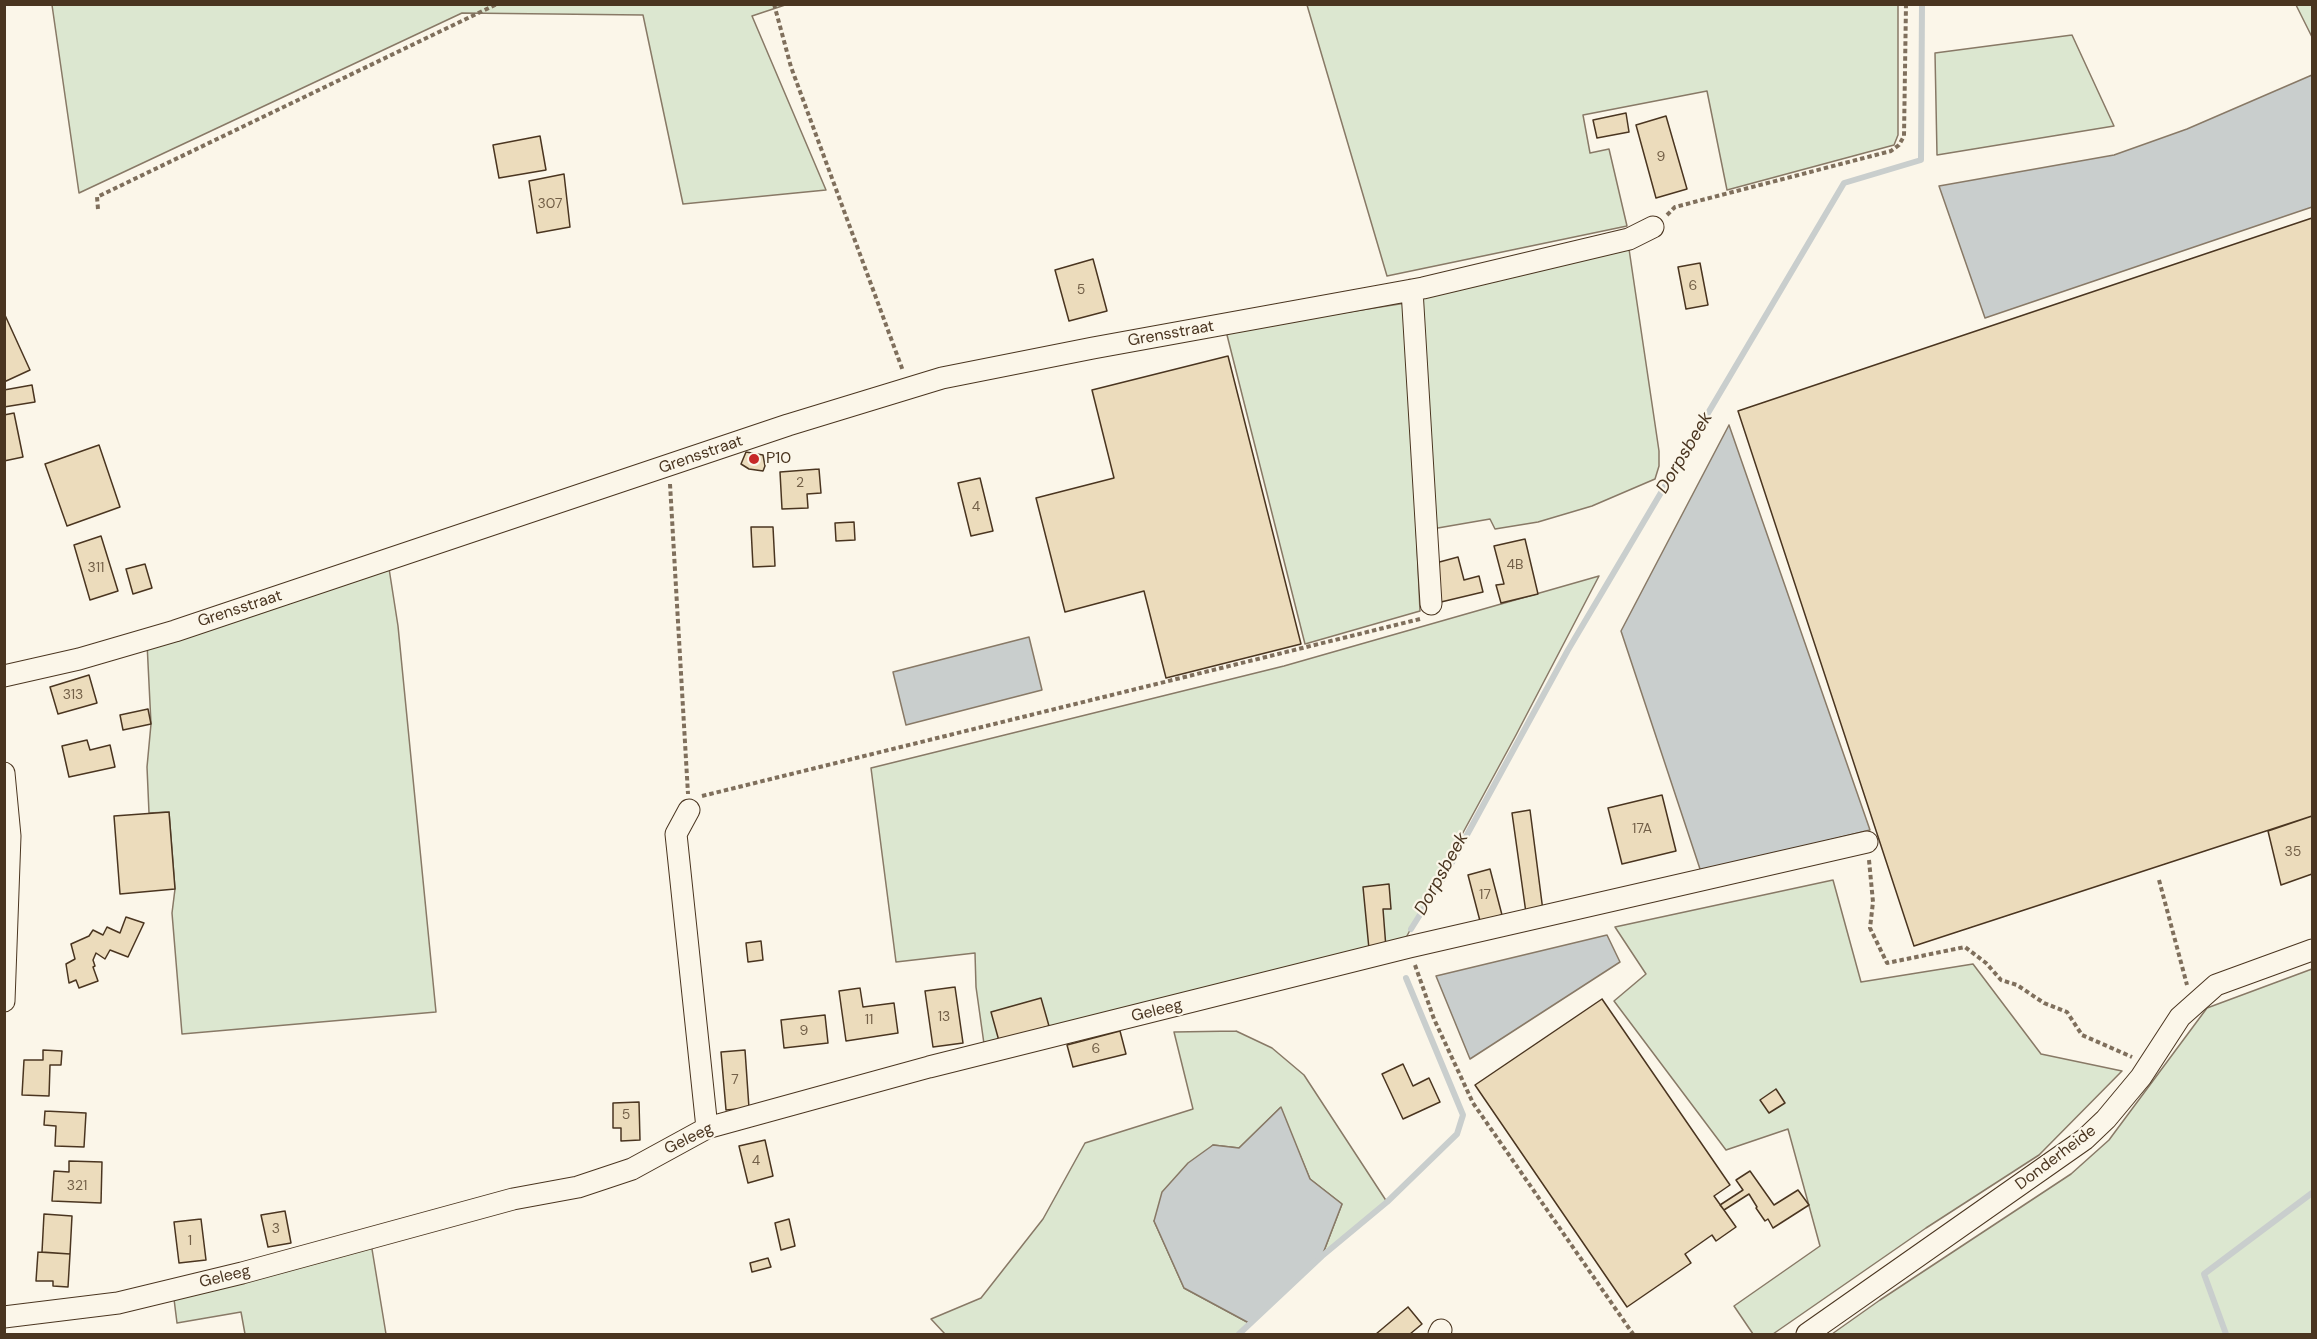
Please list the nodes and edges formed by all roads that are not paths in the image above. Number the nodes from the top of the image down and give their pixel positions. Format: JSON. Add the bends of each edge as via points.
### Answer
{"nodes":[{"id":1,"x":1653,"y":226,"type":"road end"},
{"id":2,"x":1412,"y":290,"type":"junction"},
{"id":3,"x":1431,"y":604,"type":"road end"},
{"id":4,"x":4,"y":676,"type":"edge"},
{"id":5,"x":4,"y":773,"type":"edge"},
{"id":6,"x":689,"y":810,"type":"road end"},
{"id":7,"x":1868,"y":842,"type":"road end"},
{"id":8,"x":2313,"y":950,"type":"edge"},
{"id":9,"x":4,"y":1001,"type":"edge"},
{"id":10,"x":707,"y":1128,"type":"junction"},
{"id":11,"x":4,"y":1317,"type":"edge"},
{"id":12,"x":1807,"y":1335,"type":"edge"}],
"edges":[{"from":1,"to":2,"type":"street","name":"Grensstraat","via":[[1629,239]]},
{"from":2,"to":3,"type":"street"},
{"from":2,"to":4,"type":"street","name":"Grensstraat","via":[[942,378],[788,425],[175,631]]},
{"from":5,"to":9,"type":"street","via":[[10,836]]},
{"from":6,"to":10,"type":"street","via":[[676,834]]},
{"from":7,"to":10,"type":"street","name":"Geleeg","via":[[1409,947],[929,1067]]},
{"from":8,"to":12,"type":"street","name":"Donderheide","via":[[2216,985],[2180,1017],[2106,1119],[2076,1146]]},
{"from":10,"to":11,"type":"street","name":"Geleeg","via":[[632,1169],[578,1186],[513,1199],[242,1273],[118,1302]]}]}
